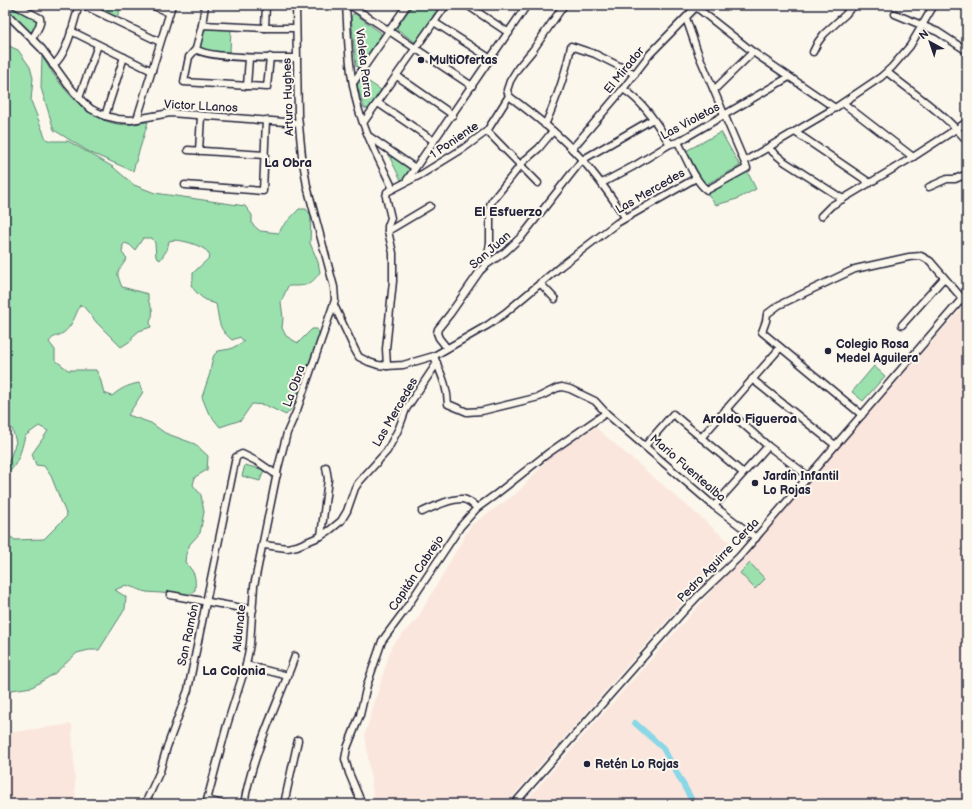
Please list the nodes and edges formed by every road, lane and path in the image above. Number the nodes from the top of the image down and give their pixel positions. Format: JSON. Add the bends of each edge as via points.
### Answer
{"nodes":[{"id":1,"x":15,"y":5,"type":"edge"},
{"id":2,"x":79,"y":5,"type":"edge"},
{"id":3,"x":83,"y":5,"type":"edge"},
{"id":4,"x":152,"y":5,"type":"edge"},
{"id":5,"x":172,"y":5,"type":"edge"},
{"id":6,"x":205,"y":5,"type":"edge"},
{"id":7,"x":266,"y":5,"type":"edge"},
{"id":8,"x":296,"y":5,"type":"edge"},
{"id":9,"x":346,"y":5,"type":"edge"},
{"id":10,"x":350,"y":5,"type":"edge"},
{"id":11,"x":407,"y":5,"type":"edge"},
{"id":12,"x":446,"y":5,"type":"edge"},
{"id":13,"x":467,"y":5,"type":"edge"},
{"id":14,"x":526,"y":5,"type":"edge"},
{"id":15,"x":564,"y":5,"type":"edge"},
{"id":16,"x":842,"y":5,"type":"edge"},
{"id":17,"x":934,"y":5,"type":"edge"},
{"id":18,"x":852,"y":7,"type":"edge"},
{"id":19,"x":5,"y":12,"type":"edge"},
{"id":20,"x":169,"y":13,"type":"junction"},
{"id":21,"x":894,"y":14,"type":"dead end"},
{"id":22,"x":686,"y":18,"type":"junction"},
{"id":23,"x":434,"y":22,"type":"junction"},
{"id":24,"x":202,"y":25,"type":"junction"},
{"id":25,"x":923,"y":25,"type":"junction"},
{"id":26,"x":265,"y":28,"type":"junction"},
{"id":27,"x":296,"y":28,"type":"junction"},
{"id":28,"x":71,"y":31,"type":"junction"},
{"id":29,"x":389,"y":31,"type":"junction"},
{"id":30,"x":509,"y":33,"type":"junction"},
{"id":31,"x":32,"y":39,"type":"junction"},
{"id":32,"x":160,"y":42,"type":"junction"},
{"id":33,"x":98,"y":44,"type":"junction"},
{"id":34,"x":196,"y":49,"type":"junction"},
{"id":35,"x":416,"y":49,"type":"junction"},
{"id":36,"x":967,"y":51,"type":"edge"},
{"id":37,"x":753,"y":52,"type":"junction"},
{"id":38,"x":813,"y":52,"type":"dead end"},
{"id":39,"x":124,"y":57,"type":"junction"},
{"id":40,"x":270,"y":57,"type":"junction"},
{"id":41,"x":249,"y":58,"type":"junction"},
{"id":42,"x":297,"y":58,"type":"junction"},
{"id":43,"x":491,"y":59,"type":"junction"},
{"id":44,"x":53,"y":65,"type":"junction"},
{"id":45,"x":152,"y":71,"type":"junction"},
{"id":46,"x":887,"y":72,"type":"junction"},
{"id":47,"x":635,"y":74,"type":"junction"},
{"id":48,"x":397,"y":76,"type":"junction"},
{"id":49,"x":788,"y":77,"type":"junction"},
{"id":50,"x":353,"y":83,"type":"junction"},
{"id":51,"x":247,"y":86,"type":"junction"},
{"id":52,"x":472,"y":86,"type":"junction"},
{"id":53,"x":623,"y":89,"type":"junction"},
{"id":54,"x":714,"y":90,"type":"junction"},
{"id":55,"x":508,"y":96,"type":"junction"},
{"id":56,"x":79,"y":98,"type":"junction"},
{"id":57,"x":378,"y":103,"type":"junction"},
{"id":58,"x":843,"y":103,"type":"junction"},
{"id":59,"x":835,"y":108,"type":"junction"},
{"id":60,"x":453,"y":114,"type":"junction"},
{"id":61,"x":726,"y":115,"type":"junction"},
{"id":62,"x":105,"y":116,"type":"junction"},
{"id":63,"x":201,"y":116,"type":"junction"},
{"id":64,"x":653,"y":119,"type":"junction"},
{"id":65,"x":137,"y":120,"type":"junction"},
{"id":66,"x":266,"y":120,"type":"junction"},
{"id":67,"x":298,"y":122,"type":"junction"},
{"id":68,"x":967,"y":122,"type":"edge"},
{"id":69,"x":363,"y":123,"type":"junction"},
{"id":70,"x":546,"y":124,"type":"junction"},
{"id":71,"x":958,"y":129,"type":"junction"},
{"id":72,"x":553,"y":131,"type":"junction"},
{"id":73,"x":487,"y":132,"type":"junction"},
{"id":74,"x":794,"y":132,"type":"junction"},
{"id":75,"x":368,"y":136,"type":"junction"},
{"id":76,"x":967,"y":140,"type":"edge"},
{"id":77,"x":434,"y":141,"type":"junction"},
{"id":78,"x":678,"y":142,"type":"junction"},
{"id":79,"x":670,"y":144,"type":"junction"},
{"id":80,"x":768,"y":148,"type":"junction"},
{"id":81,"x":572,"y":149,"type":"junction"},
{"id":82,"x":188,"y":150,"type":"dead end"},
{"id":83,"x":199,"y":151,"type":"junction"},
{"id":84,"x":265,"y":155,"type":"junction"},
{"id":85,"x":913,"y":157,"type":"junction"},
{"id":86,"x":582,"y":160,"type":"junction"},
{"id":87,"x":745,"y":161,"type":"junction"},
{"id":88,"x":521,"y":166,"type":"junction"},
{"id":89,"x":415,"y":168,"type":"junction"},
{"id":90,"x":967,"y":174,"type":"edge"},
{"id":91,"x":696,"y":178,"type":"junction"},
{"id":92,"x":405,"y":182,"type":"junction"},
{"id":93,"x":602,"y":183,"type":"junction"},
{"id":94,"x":870,"y":183,"type":"junction"},
{"id":95,"x":538,"y":184,"type":"dead end"},
{"id":96,"x":185,"y":185,"type":"dead end"},
{"id":97,"x":929,"y":187,"type":"dead end"},
{"id":98,"x":393,"y":189,"type":"junction"},
{"id":99,"x":843,"y":199,"type":"junction"},
{"id":100,"x":430,"y":206,"type":"dead end"},
{"id":101,"x":821,"y":216,"type":"dead end"},
{"id":102,"x":625,"y":217,"type":"junction"},
{"id":103,"x":391,"y":218,"type":"junction"},
{"id":104,"x":397,"y":226,"type":"junction"},
{"id":105,"x":388,"y":231,"type":"junction"},
{"id":106,"x":486,"y":265,"type":"junction"},
{"id":107,"x":944,"y":278,"type":"junction"},
{"id":108,"x":540,"y":283,"type":"junction"},
{"id":109,"x":966,"y":298,"type":"edge"},
{"id":110,"x":555,"y":299,"type":"dead end"},
{"id":111,"x":334,"y":305,"type":"junction"},
{"id":112,"x":902,"y":325,"type":"dead end"},
{"id":113,"x":447,"y":348,"type":"junction"},
{"id":114,"x":780,"y":348,"type":"junction"},
{"id":115,"x":434,"y":356,"type":"junction"},
{"id":116,"x":436,"y":363,"type":"junction"},
{"id":117,"x":387,"y":366,"type":"junction"},
{"id":118,"x":752,"y":379,"type":"junction"},
{"id":119,"x":726,"y":409,"type":"junction"},
{"id":120,"x":606,"y":413,"type":"junction"},
{"id":121,"x":862,"y":415,"type":"junction"},
{"id":122,"x":701,"y":438,"type":"junction"},
{"id":123,"x":835,"y":445,"type":"junction"},
{"id":124,"x":645,"y":446,"type":"junction"},
{"id":125,"x":768,"y":446,"type":"junction"},
{"id":126,"x":326,"y":467,"type":"dead end"},
{"id":127,"x":743,"y":473,"type":"junction"},
{"id":128,"x":277,"y":475,"type":"junction"},
{"id":129,"x":808,"y":476,"type":"junction"},
{"id":130,"x":714,"y":506,"type":"junction"},
{"id":131,"x":477,"y":508,"type":"junction"},
{"id":132,"x":422,"y":512,"type":"dead end"},
{"id":133,"x":321,"y":536,"type":"junction"},
{"id":134,"x":756,"y":538,"type":"junction"},
{"id":135,"x":264,"y":545,"type":"junction"},
{"id":136,"x":170,"y":595,"type":"dead end"},
{"id":137,"x":206,"y":602,"type":"junction"},
{"id":138,"x":253,"y":610,"type":"junction"},
{"id":139,"x":295,"y":656,"type":"dead end"},
{"id":140,"x":246,"y":664,"type":"junction"},
{"id":141,"x":288,"y":676,"type":"junction"},
{"id":142,"x":298,"y":740,"type":"dead end"},
{"id":143,"x":207,"y":802,"type":"edge"},
{"id":144,"x":145,"y":804,"type":"edge"},
{"id":145,"x":224,"y":804,"type":"edge"},
{"id":146,"x":244,"y":804,"type":"edge"},
{"id":147,"x":284,"y":804,"type":"edge"},
{"id":148,"x":362,"y":804,"type":"edge"},
{"id":149,"x":514,"y":804,"type":"edge"}],
"edges":[{"from":1,"to":31,"type":"street","via":[[40,18],[40,25]]},
{"from":2,"to":28,"type":"street"},
{"from":3,"to":32,"type":"street"},
{"from":4,"to":20,"type":"street"},
{"from":5,"to":20,"type":"street"},
{"from":6,"to":24,"type":"street"},
{"from":7,"to":26,"type":"street"},
{"from":8,"to":27,"type":"street","name":"Arturo Hughes"},
{"from":9,"to":50,"type":"street","name":"Violeta Parra"},
{"from":10,"to":29,"type":"street"},
{"from":11,"to":29,"type":"street"},
{"from":12,"to":23,"type":"street"},
{"from":13,"to":30,"type":"street"},
{"from":14,"to":30,"type":"street"},
{"from":15,"to":55,"type":"street","name":"1 Poniente","via":[[518,68],[510,81]]},
{"from":16,"to":18,"type":"street"},
{"from":17,"to":25,"type":"street","name":"Las Mercedes"},
{"from":18,"to":38,"type":"street","via":[[824,34]]},
{"from":19,"to":31,"type":"street","name":"Victor LLanos"},
{"from":20,"to":32,"type":"street"},
{"from":21,"to":25,"type":"street"},
{"from":22,"to":37,"type":"street","name":"El Mirador","via":[[696,6]]},
{"from":22,"to":47,"type":"street","name":"El Mirador","via":[[650,54]]},
{"from":22,"to":54,"type":"street"},
{"from":23,"to":35,"type":"street"},
{"from":23,"to":43,"type":"street"},
{"from":24,"to":26,"type":"street"},
{"from":24,"to":34,"type":"street"},
{"from":25,"to":36,"type":"street","via":[[944,35]]},
{"from":25,"to":46,"type":"street","name":"Las Mercedes","via":[[907,50]]},
{"from":26,"to":27,"type":"street"},
{"from":27,"to":42,"type":"street","name":"Arturo Hughes"},
{"from":28,"to":33,"type":"street"},
{"from":28,"to":44,"type":"street","via":[[61,57]]},
{"from":29,"to":35,"type":"street"},
{"from":29,"to":50,"type":"street"},
{"from":30,"to":43,"type":"street"},
{"from":31,"to":44,"type":"street","name":"Victor LLanos"},
{"from":32,"to":45,"type":"street"},
{"from":33,"to":39,"type":"street"},
{"from":33,"to":56,"type":"street"},
{"from":34,"to":41,"type":"street","via":[[203,53]]},
{"from":34,"to":51,"type":"street","via":[[189,57],[184,82]]},
{"from":35,"to":48,"type":"street"},
{"from":35,"to":52,"type":"street"},
{"from":37,"to":49,"type":"street"},
{"from":37,"to":54,"type":"street"},
{"from":39,"to":45,"type":"street"},
{"from":39,"to":62,"type":"street"},
{"from":40,"to":41,"type":"street"},
{"from":40,"to":42,"type":"street"},
{"from":40,"to":51,"type":"street","via":[[267,87]]},
{"from":41,"to":51,"type":"street"},
{"from":42,"to":67,"type":"street","name":"Arturo Hughes"},
{"from":43,"to":52,"type":"street"},
{"from":44,"to":56,"type":"street","name":"Victor LLanos"},
{"from":45,"to":65,"type":"street"},
{"from":46,"to":58,"type":"street","name":"Las Mercedes"},
{"from":46,"to":71,"type":"street"},
{"from":47,"to":53,"type":"street","name":"El Mirador"},
{"from":47,"to":70,"type":"street","via":[[595,54],[571,46],[559,94]]},
{"from":48,"to":57,"type":"street"},
{"from":48,"to":60,"type":"street"},
{"from":49,"to":59,"type":"street"},
{"from":49,"to":61,"type":"street","name":"Las Violetas"},
{"from":50,"to":69,"type":"street","name":"Violeta Parra"},
{"from":52,"to":60,"type":"street"},
{"from":53,"to":64,"type":"street","via":[[640,102]]},
{"from":53,"to":81,"type":"street","name":"El Mirador"},
{"from":54,"to":61,"type":"street"},
{"from":55,"to":70,"type":"street"},
{"from":55,"to":73,"type":"street","name":"1 Poniente"},
{"from":56,"to":62,"type":"street","name":"Victor LLanos","via":[[91,109]]},
{"from":57,"to":69,"type":"street"},
{"from":57,"to":77,"type":"street"},
{"from":58,"to":59,"type":"street","name":"Las Mercedes"},
{"from":58,"to":85,"type":"street"},
{"from":59,"to":74,"type":"street","name":"Las Mercedes"},
{"from":60,"to":77,"type":"street"},
{"from":61,"to":78,"type":"street","name":"Las Violetas"},
{"from":61,"to":87,"type":"street"},
{"from":62,"to":65,"type":"street","name":"Victor LLanos"},
{"from":63,"to":65,"type":"street","name":"Victor LLanos","via":[[165,114]]},
{"from":63,"to":66,"type":"street","name":"Victor LLanos"},
{"from":63,"to":83,"type":"street"},
{"from":64,"to":79,"type":"street"},
{"from":64,"to":86,"type":"street","name":"San Juan"},
{"from":66,"to":67,"type":"street","name":"Victor LLanos"},
{"from":66,"to":84,"type":"street"},
{"from":67,"to":111,"type":"street","name":"Arturo Hughes","via":[[307,186],[336,296]]},
{"from":68,"to":71,"type":"street"},
{"from":69,"to":75,"type":"street","name":"Violeta Parra"},
{"from":70,"to":72,"type":"street"},
{"from":71,"to":76,"type":"street"},
{"from":71,"to":85,"type":"street"},
{"from":72,"to":81,"type":"street"},
{"from":72,"to":88,"type":"street"},
{"from":73,"to":88,"type":"street"},
{"from":73,"to":92,"type":"street","name":"1 Poniente"},
{"from":74,"to":80,"type":"street","name":"Las Mercedes"},
{"from":74,"to":94,"type":"street"},
{"from":75,"to":89,"type":"street"},
{"from":75,"to":98,"type":"street","name":"Violeta Parra"},
{"from":77,"to":89,"type":"street"},
{"from":78,"to":79,"type":"street","name":"Las Violetas"},
{"from":78,"to":91,"type":"street"},
{"from":79,"to":93,"type":"street","name":"Las Violetas"},
{"from":80,"to":87,"type":"street","name":"Las Mercedes"},
{"from":80,"to":99,"type":"street","via":[[785,162]]},
{"from":81,"to":86,"type":"street"},
{"from":82,"to":83,"type":"street"},
{"from":83,"to":84,"type":"street"},
{"from":84,"to":96,"type":"street","via":[[263,191]]},
{"from":85,"to":94,"type":"street"},
{"from":86,"to":93,"type":"street"},
{"from":86,"to":106,"type":"street","name":"San Juan","via":[[523,235]]},
{"from":87,"to":91,"type":"street","name":"Las Mercedes","via":[[747,168],[707,190]]},
{"from":88,"to":95,"type":"street"},
{"from":88,"to":106,"type":"street","via":[[490,205],[490,243]]},
{"from":89,"to":92,"type":"street"},
{"from":90,"to":97,"type":"street"},
{"from":91,"to":102,"type":"street","name":"Las Mercedes"},
{"from":92,"to":98,"type":"street","name":"1 Poniente"},
{"from":93,"to":102,"type":"street"},
{"from":94,"to":99,"type":"street"},
{"from":98,"to":103,"type":"street","via":[[387,192],[386,197]]},
{"from":99,"to":101,"type":"street"},
{"from":100,"to":104,"type":"street"},
{"from":102,"to":108,"type":"street","name":"Las Mercedes"},
{"from":103,"to":104,"type":"street"},
{"from":103,"to":105,"type":"street"},
{"from":104,"to":105,"type":"street"},
{"from":105,"to":117,"type":"street","via":[[393,253],[393,269],[387,331]]},
{"from":106,"to":113,"type":"street","name":"San Juan","via":[[438,329],[439,338]]},
{"from":107,"to":109,"type":"street"},
{"from":107,"to":112,"type":"street"},
{"from":107,"to":114,"type":"street","via":[[930,261],[921,256],[855,269],[779,305],[766,314],[762,332]]},
{"from":108,"to":110,"type":"street"},
{"from":108,"to":113,"type":"street","name":"Las Mercedes","via":[[494,321]]},
{"from":109,"to":121,"type":"street","name":"Pedro Aguirre Cerda"},
{"from":111,"to":117,"type":"street","name":"Las Mercedes","via":[[359,356],[378,366]]},
{"from":111,"to":128,"type":"street","name":"La Obra","via":[[298,410],[287,433]]},
{"from":113,"to":115,"type":"street","name":"Las Mercedes"},
{"from":114,"to":118,"type":"street"},
{"from":114,"to":121,"type":"street"},
{"from":115,"to":116,"type":"street"},
{"from":115,"to":117,"type":"street","name":"Las Mercedes","via":[[403,365]]},
{"from":116,"to":120,"type":"street","name":"Mario Fuentealba","via":[[443,376],[448,404],[467,412],[532,399],[562,387],[595,401]]},
{"from":116,"to":133,"type":"street","name":"Las Mercedes","via":[[406,409],[387,450],[355,488],[344,516]]},
{"from":118,"to":119,"type":"street"},
{"from":118,"to":123,"type":"street"},
{"from":119,"to":122,"type":"street"},
{"from":119,"to":125,"type":"street"},
{"from":120,"to":124,"type":"street","name":"Mario Fuentealba"},
{"from":120,"to":131,"type":"street","name":"Capitán Cabrejo"},
{"from":121,"to":123,"type":"street","name":"Pedro Aguirre Cerda"},
{"from":122,"to":124,"type":"street","via":[[672,414]]},
{"from":122,"to":127,"type":"street"},
{"from":123,"to":129,"type":"street","name":"Pedro Aguirre Cerda"},
{"from":124,"to":130,"type":"street","name":"Mario Fuentealba"},
{"from":125,"to":127,"type":"street"},
{"from":125,"to":129,"type":"street"},
{"from":126,"to":133,"type":"street","via":[[328,479]]},
{"from":127,"to":130,"type":"street"},
{"from":128,"to":135,"type":"street","name":"Aldunate"},
{"from":128,"to":137,"type":"street","name":"San Ramón","via":[[242,454],[236,457]]},
{"from":129,"to":134,"type":"street","name":"Pedro Aguirre Cerda"},
{"from":130,"to":134,"type":"street","name":"Mario Fuentealba"},
{"from":131,"to":132,"type":"street","via":[[462,499],[446,502]]},
{"from":131,"to":148,"type":"street","name":"Capitán Cabrejo","via":[[460,527],[382,641],[345,759]]},
{"from":133,"to":135,"type":"street","name":"Las Mercedes","via":[[287,548]]},
{"from":134,"to":149,"type":"street","name":"Pedro Aguirre Cerda","via":[[682,613]]},
{"from":135,"to":138,"type":"street","name":"Aldunate","via":[[254,586]]},
{"from":136,"to":137,"type":"street"},
{"from":137,"to":138,"type":"street"},
{"from":137,"to":144,"type":"street","name":"San Ramón","via":[[188,690],[160,771]]},
{"from":138,"to":140,"type":"street","name":"Aldunate"},
{"from":139,"to":141,"type":"street"},
{"from":140,"to":141,"type":"street"},
{"from":140,"to":143,"type":"street","name":"Aldunate"},
{"from":141,"to":146,"type":"street","via":[[248,780]]},
{"from":142,"to":147,"type":"street"},
{"from":143,"to":145,"type":"street"}]}
